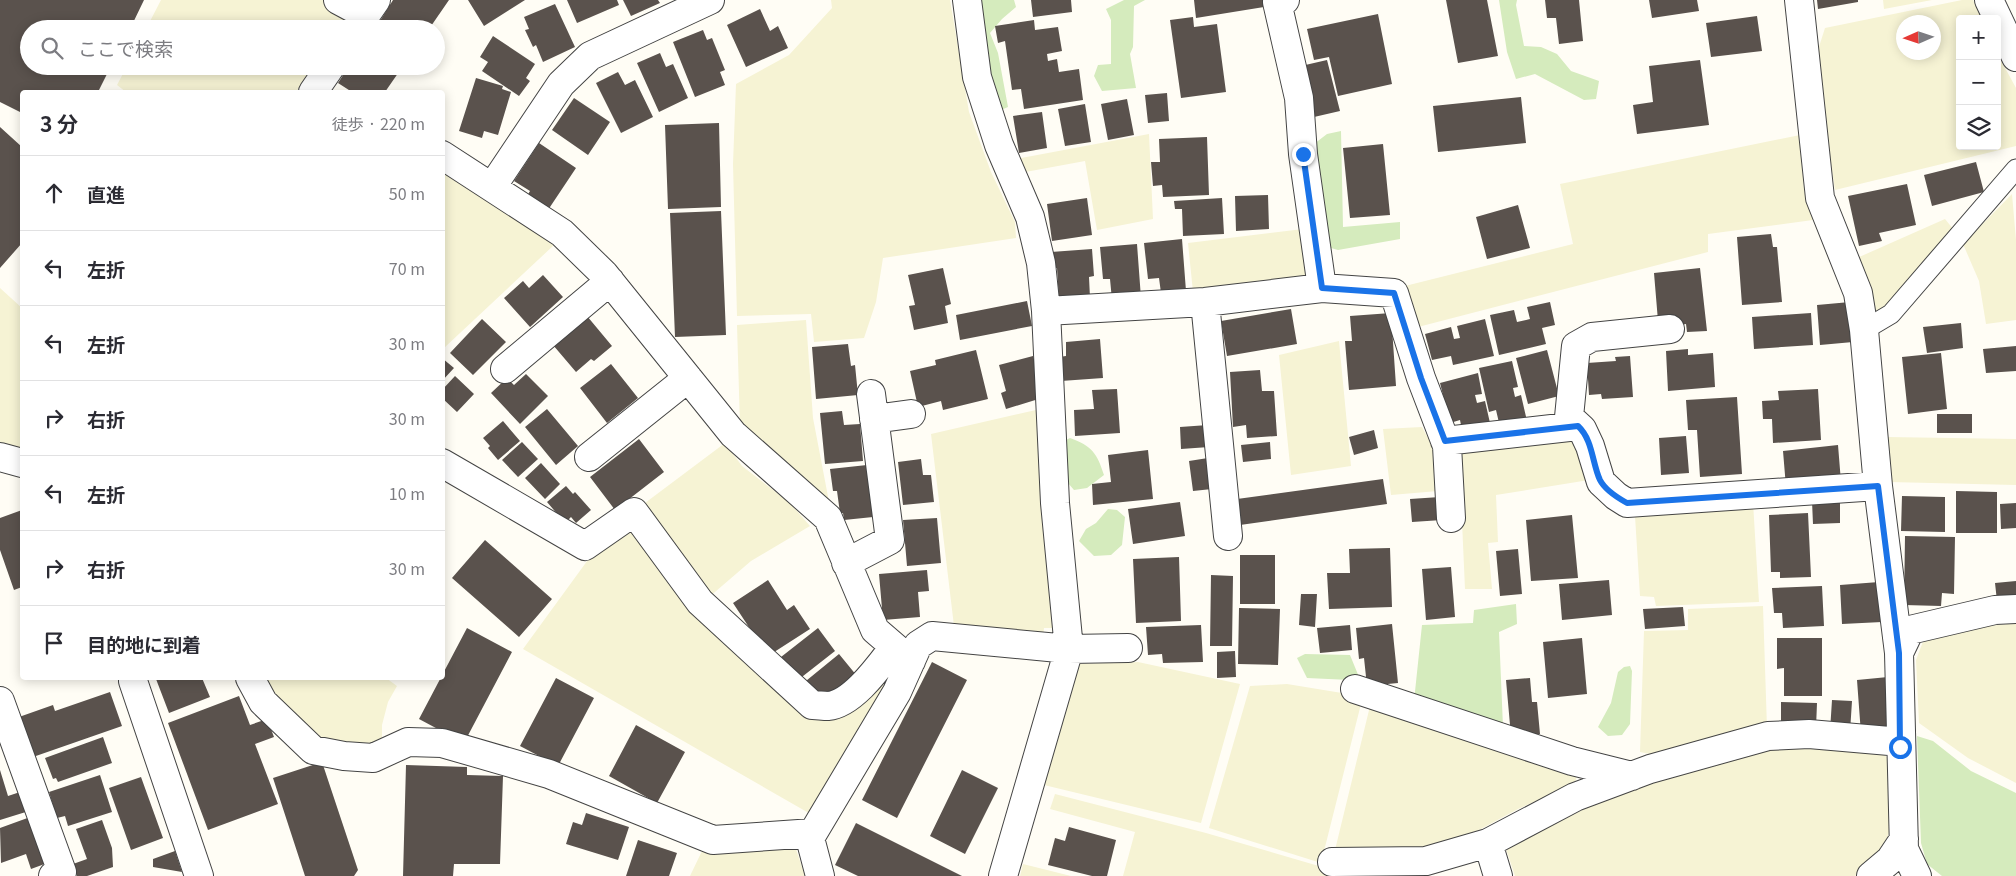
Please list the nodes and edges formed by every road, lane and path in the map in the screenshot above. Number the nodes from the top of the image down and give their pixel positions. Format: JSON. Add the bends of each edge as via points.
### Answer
{"nodes":[{"id":1,"x":338,"y":0,"type":"edge"},
{"id":2,"x":710,"y":0,"type":"edge"},
{"id":3,"x":967,"y":0,"type":"edge"},
{"id":4,"x":1285,"y":0,"type":"edge"},
{"id":5,"x":1798,"y":0,"type":"edge"},
{"id":6,"x":1990,"y":0,"type":"edge"},
{"id":7,"x":366,"y":14,"type":"edge"},
{"id":8,"x":2016,"y":57,"type":"edge"},
{"id":9,"x":325,"y":75,"type":"edge"},
{"id":10,"x":314,"y":90,"type":"edge"},
{"id":11,"x":445,"y":157,"type":"edge"},
{"id":12,"x":2016,"y":169,"type":"edge"},
{"id":13,"x":492,"y":187,"type":"junction"},
{"id":14,"x":610,"y":281,"type":"junction"},
{"id":15,"x":1322,"y":288,"type":"junction"},
{"id":16,"x":1206,"y":302,"type":"junction"},
{"id":17,"x":1046,"y":310,"type":"junction"},
{"id":18,"x":1670,"y":329,"type":"dead end"},
{"id":19,"x":1864,"y":330,"type":"junction"},
{"id":20,"x":504,"y":369,"type":"dead end"},
{"id":21,"x":688,"y":378,"type":"junction"},
{"id":22,"x":911,"y":414,"type":"dead end"},
{"id":23,"x":1578,"y":426,"type":"junction"},
{"id":24,"x":1445,"y":441,"type":"junction"},
{"id":25,"x":0,"y":457,"type":"edge"},
{"id":26,"x":589,"y":457,"type":"dead end"},
{"id":27,"x":20,"y":462,"type":"edge"},
{"id":28,"x":445,"y":465,"type":"edge"},
{"id":29,"x":1878,"y":486,"type":"junction"},
{"id":30,"x":1451,"y":518,"type":"dead end"},
{"id":31,"x":1228,"y":536,"type":"dead end"},
{"id":32,"x":846,"y":563,"type":"junction"},
{"id":33,"x":2016,"y":609,"type":"edge"},
{"id":34,"x":1128,"y":648,"type":"dead end"},
{"id":35,"x":1069,"y":649,"type":"junction"},
{"id":36,"x":1899,"y":653,"type":"junction"},
{"id":37,"x":903,"y":654,"type":"junction"},
{"id":38,"x":251,"y":680,"type":"edge"},
{"id":39,"x":133,"y":681,"type":"dead end"},
{"id":40,"x":1355,"y":689,"type":"dead end"},
{"id":41,"x":0,"y":702,"type":"edge"},
{"id":42,"x":1901,"y":742,"type":"junction"},
{"id":43,"x":1632,"y":776,"type":"junction"},
{"id":44,"x":813,"y":833,"type":"junction"},
{"id":45,"x":1904,"y":839,"type":"junction"},
{"id":46,"x":1488,"y":843,"type":"junction"},
{"id":47,"x":1332,"y":862,"type":"dead end"},
{"id":48,"x":53,"y":876,"type":"edge"},
{"id":49,"x":199,"y":876,"type":"edge"},
{"id":50,"x":820,"y":876,"type":"edge"},
{"id":51,"x":1003,"y":876,"type":"edge"},
{"id":52,"x":1498,"y":876,"type":"edge"},
{"id":53,"x":1870,"y":876,"type":"edge"},
{"id":54,"x":1917,"y":876,"type":"edge"}],
"edges":[{"from":1,"to":7,"type":"street"},
{"from":2,"to":13,"type":"street","via":[[590,56],[561,84]]},
{"from":3,"to":17,"type":"street","via":[[977,77],[999,145],[1030,217]]},
{"from":4,"to":15,"type":"street","via":[[1277,2],[1299,98],[1303,154]]},
{"from":5,"to":19,"type":"street","via":[[1820,198],[1858,293]]},
{"from":6,"to":8,"type":"street"},
{"from":9,"to":10,"type":"street"},
{"from":11,"to":13,"type":"street"},
{"from":12,"to":19,"type":"lane","via":[[1891,314]]},
{"from":13,"to":14,"type":"street","via":[[562,233]]},
{"from":14,"to":20,"type":"street"},
{"from":14,"to":21,"type":"street"},
{"from":15,"to":16,"type":"street"},
{"from":15,"to":24,"type":"street","via":[[1394,293]]},
{"from":16,"to":17,"type":"street"},
{"from":16,"to":31,"type":"street"},
{"from":17,"to":35,"type":"street","via":[[1055,503]]},
{"from":18,"to":23,"type":"street","via":[[1592,337],[1576,346],[1569,417]]},
{"from":19,"to":29,"type":"street"},
{"from":21,"to":26,"type":"street"},
{"from":21,"to":32,"type":"street","via":[[733,434],[828,518]]},
{"from":22,"to":32,"type":"street","via":[[873,406],[890,540]]},
{"from":23,"to":24,"type":"street"},
{"from":23,"to":29,"type":"street","via":[[1590,446],[1600,482],[1627,503]]},
{"from":24,"to":30,"type":"street"},
{"from":25,"to":27,"type":"street"},
{"from":28,"to":37,"type":"street","via":[[585,546],[634,512],[700,602],[812,705],[830,706],[845,699]]},
{"from":29,"to":36,"type":"street"},
{"from":32,"to":37,"type":"street","via":[[875,630]]},
{"from":33,"to":36,"type":"street","via":[[1995,610],[1910,630]]},
{"from":34,"to":35,"type":"street"},
{"from":35,"to":37,"type":"street","via":[[932,636]]},
{"from":35,"to":51,"type":"street"},
{"from":36,"to":42,"type":"street"},
{"from":37,"to":44,"type":"street","via":[[897,692]]},
{"from":38,"to":44,"type":"street","via":[[263,702],[313,750],[373,758],[408,742],[442,743],[549,774],[712,840]]},
{"from":39,"to":49,"type":"street"},
{"from":40,"to":43,"type":"street","via":[[1572,761]]},
{"from":41,"to":48,"type":"street","via":[[62,872]]},
{"from":42,"to":43,"type":"street","via":[[1810,734],[1768,736]]},
{"from":42,"to":45,"type":"street"},
{"from":43,"to":46,"type":"street","via":[[1575,797]]},
{"from":44,"to":50,"type":"street","via":[[810,838]]},
{"from":45,"to":53,"type":"street","via":[[1890,860]]},
{"from":45,"to":54,"type":"street","via":[[1904,849]]},
{"from":46,"to":47,"type":"street","via":[[1426,861]]},
{"from":46,"to":52,"type":"street"}]}
